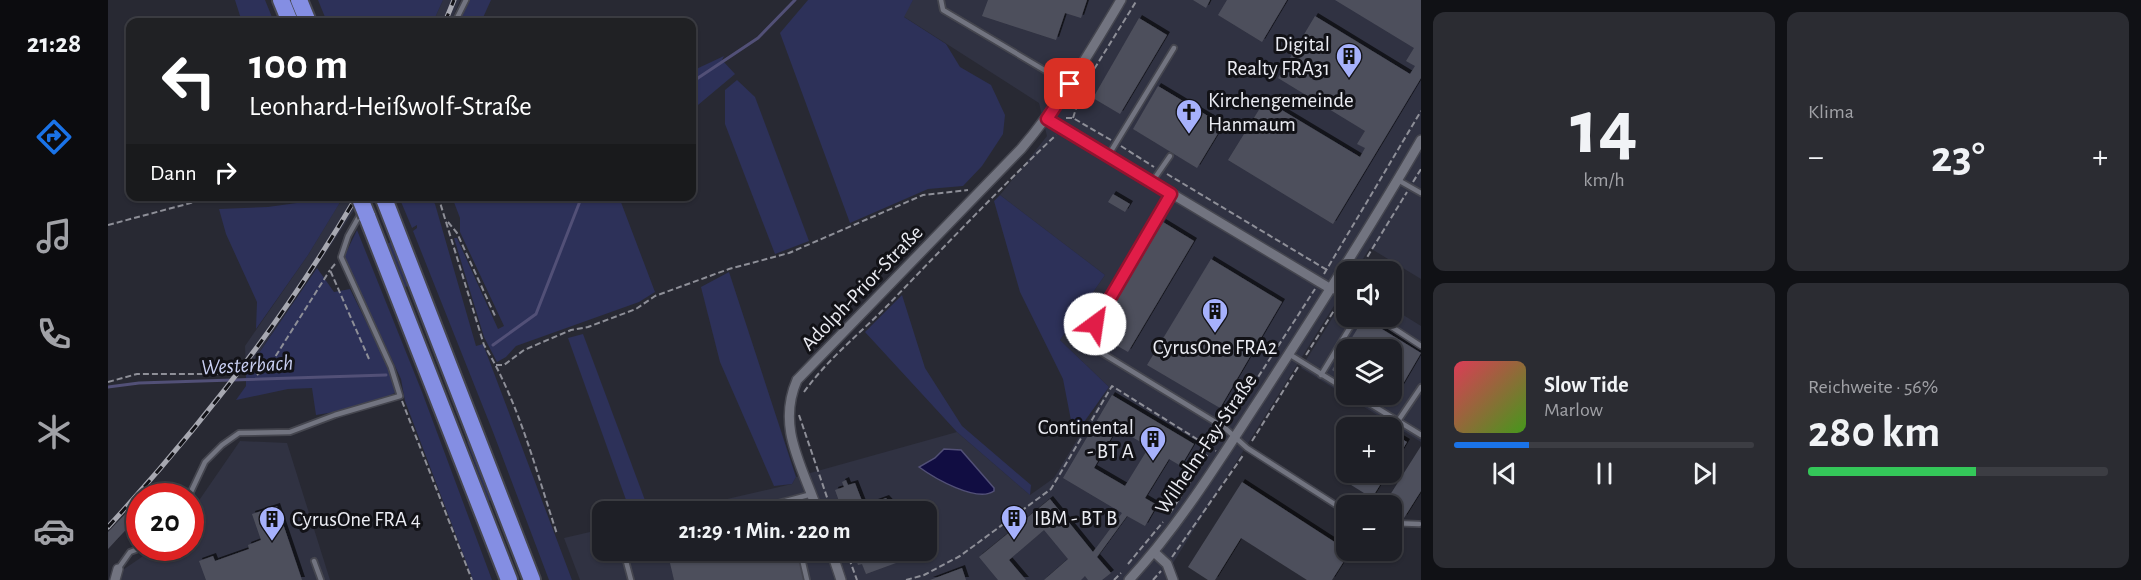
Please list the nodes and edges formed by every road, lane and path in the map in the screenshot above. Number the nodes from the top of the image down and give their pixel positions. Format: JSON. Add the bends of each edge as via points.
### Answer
{"nodes":[{"id":1,"x":281,"y":0,"type":"edge"},
{"id":2,"x":299,"y":0,"type":"edge"},
{"id":3,"x":466,"y":0,"type":"edge"},
{"id":4,"x":941,"y":0,"type":"edge"},
{"id":5,"x":1121,"y":0,"type":"edge"},
{"id":6,"x":1137,"y":0,"type":"edge"},
{"id":7,"x":288,"y":18,"type":"edge"},
{"id":8,"x":306,"y":18,"type":"edge"},
{"id":9,"x":457,"y":18,"type":"edge"},
{"id":10,"x":1174,"y":48,"type":"dead end"},
{"id":11,"x":1069,"y":86,"type":"junction"},
{"id":12,"x":1421,"y":111,"type":"edge"},
{"id":13,"x":1073,"y":118,"type":"junction"},
{"id":14,"x":1047,"y":119,"type":"junction"},
{"id":15,"x":1061,"y":128,"type":"junction"},
{"id":16,"x":1421,"y":140,"type":"edge"},
{"id":17,"x":1116,"y":143,"type":"junction"},
{"id":18,"x":1108,"y":156,"type":"junction"},
{"id":19,"x":1170,"y":156,"type":"dead end"},
{"id":20,"x":1421,"y":169,"type":"edge"},
{"id":21,"x":1160,"y":170,"type":"junction"},
{"id":22,"x":1398,"y":180,"type":"junction"},
{"id":23,"x":1152,"y":182,"type":"junction"},
{"id":24,"x":987,"y":186,"type":"junction"},
{"id":25,"x":1411,"y":187,"type":"junction"},
{"id":26,"x":1421,"y":193,"type":"edge"},
{"id":27,"x":1171,"y":194,"type":"junction"},
{"id":28,"x":198,"y":201,"type":"edge"},
{"id":29,"x":361,"y":201,"type":"edge"},
{"id":30,"x":368,"y":201,"type":"edge"},
{"id":31,"x":385,"y":201,"type":"edge"},
{"id":32,"x":440,"y":201,"type":"edge"},
{"id":33,"x":446,"y":220,"type":"junction"},
{"id":34,"x":108,"y":225,"type":"edge"},
{"id":35,"x":341,"y":257,"type":"junction"},
{"id":36,"x":1348,"y":261,"type":"edge"},
{"id":37,"x":1365,"y":261,"type":"edge"},
{"id":38,"x":330,"y":270,"type":"junction"},
{"id":39,"x":1326,"y":270,"type":"junction"},
{"id":40,"x":1336,"y":276,"type":"edge"},
{"id":41,"x":1336,"y":280,"type":"edge"},
{"id":42,"x":1319,"y":282,"type":"junction"},
{"id":43,"x":1331,"y":289,"type":"junction"},
{"id":44,"x":1336,"y":292,"type":"edge"},
{"id":45,"x":1336,"y":311,"type":"edge"},
{"id":46,"x":496,"y":318,"type":"dead end"},
{"id":47,"x":1350,"y":327,"type":"edge"},
{"id":48,"x":1391,"y":327,"type":"edge"},
{"id":49,"x":1421,"y":346,"type":"edge"},
{"id":50,"x":1289,"y":354,"type":"junction"},
{"id":51,"x":369,"y":359,"type":"dead end"},
{"id":52,"x":1301,"y":363,"type":"junction"},
{"id":53,"x":496,"y":365,"type":"junction"},
{"id":54,"x":228,"y":374,"type":"dead end"},
{"id":55,"x":257,"y":375,"type":"dead end"},
{"id":56,"x":1321,"y":375,"type":"junction"},
{"id":57,"x":108,"y":382,"type":"edge"},
{"id":58,"x":1336,"y":384,"type":"edge"},
{"id":59,"x":1421,"y":387,"type":"edge"},
{"id":60,"x":804,"y":393,"type":"dead end"},
{"id":61,"x":400,"y":396,"type":"junction"},
{"id":62,"x":1372,"y":405,"type":"edge"},
{"id":63,"x":798,"y":409,"type":"dead end"},
{"id":64,"x":1391,"y":417,"type":"edge"},
{"id":65,"x":1401,"y":417,"type":"edge"},
{"id":66,"x":1402,"y":423,"type":"edge"},
{"id":67,"x":1225,"y":428,"type":"junction"},
{"id":68,"x":1421,"y":435,"type":"edge"},
{"id":69,"x":1234,"y":438,"type":"junction"},
{"id":70,"x":1211,"y":448,"type":"junction"},
{"id":71,"x":1247,"y":448,"type":"junction"},
{"id":72,"x":196,"y":483,"type":"edge"},
{"id":73,"x":812,"y":494,"type":"junction"},
{"id":74,"x":788,"y":501,"type":"edge"},
{"id":75,"x":814,"y":501,"type":"edge"},
{"id":76,"x":828,"y":501,"type":"edge"},
{"id":77,"x":1336,"y":505,"type":"edge"},
{"id":78,"x":1170,"y":514,"type":"dead end"},
{"id":79,"x":1162,"y":523,"type":"dead end"},
{"id":80,"x":1402,"y":523,"type":"edge"},
{"id":81,"x":1419,"y":524,"type":"dead end"},
{"id":82,"x":557,"y":534,"type":"dead end"},
{"id":83,"x":1154,"y":552,"type":"junction"},
{"id":84,"x":126,"y":558,"type":"edge"},
{"id":85,"x":314,"y":561,"type":"dead end"},
{"id":86,"x":627,"y":561,"type":"edge"},
{"id":87,"x":803,"y":561,"type":"edge"},
{"id":88,"x":835,"y":561,"type":"edge"},
{"id":89,"x":850,"y":561,"type":"edge"},
{"id":90,"x":1167,"y":564,"type":"junction"},
{"id":91,"x":1127,"y":566,"type":"dead end"},
{"id":92,"x":118,"y":569,"type":"joint"},
{"id":93,"x":1125,"y":577,"type":"edge"},
{"id":94,"x":115,"y":580,"type":"edge"},
{"id":95,"x":321,"y":580,"type":"edge"},
{"id":96,"x":472,"y":580,"type":"edge"},
{"id":97,"x":509,"y":580,"type":"edge"},
{"id":98,"x":532,"y":580,"type":"edge"},
{"id":99,"x":631,"y":580,"type":"edge"},
{"id":100,"x":807,"y":580,"type":"edge"},
{"id":101,"x":841,"y":580,"type":"edge"},
{"id":102,"x":857,"y":580,"type":"edge"},
{"id":103,"x":906,"y":580,"type":"edge"},
{"id":104,"x":1114,"y":580,"type":"edge"},
{"id":105,"x":1153,"y":580,"type":"edge"},
{"id":106,"x":1173,"y":580,"type":"edge"}],
"edges":[{"from":1,"to":7,"type":"highway"},
{"from":2,"to":8,"type":"highway"},
{"from":3,"to":9,"type":"lane"},
{"from":4,"to":11,"type":"lane","via":[[944,10]]},
{"from":5,"to":11,"type":"street","name":"Adolph-Prior-Straße"},
{"from":6,"to":13,"type":"path","via":[[1083,87]]},
{"from":10,"to":17,"type":"lane"},
{"from":11,"to":14,"type":"street","name":"Adolph-Prior-Straße"},
{"from":12,"to":39,"type":"path"},
{"from":13,"to":14,"type":"path"},
{"from":13,"to":17,"type":"path"},
{"from":14,"to":15,"type":"street"},
{"from":14,"to":24,"type":"street","name":"Adolph-Prior-Straße"},
{"from":15,"to":18,"type":"street"},
{"from":15,"to":60,"type":"path","via":[[816,376]]},
{"from":16,"to":22,"type":"street","name":"Wilhelm-Fay-Straße"},
{"from":17,"to":18,"type":"lane"},
{"from":17,"to":21,"type":"path"},
{"from":18,"to":23,"type":"street"},
{"from":19,"to":21,"type":"lane"},
{"from":20,"to":25,"type":"path"},
{"from":21,"to":23,"type":"lane"},
{"from":21,"to":39,"type":"path"},
{"from":22,"to":25,"type":"lane"},
{"from":22,"to":36,"type":"street","name":"Wilhelm-Fay-Straße"},
{"from":23,"to":27,"type":"street"},
{"from":24,"to":53,"type":"path","via":[[923,195],[789,252],[655,296],[636,309],[571,330],[524,351],[504,365]]},
{"from":24,"to":73,"type":"street","name":"Adolph-Prior-Straße","via":[[797,381],[788,410],[790,440]]},
{"from":25,"to":26,"type":"lane"},
{"from":25,"to":37,"type":"path"},
{"from":27,"to":42,"type":"street"},
{"from":27,"to":67,"type":"lane","via":[[1084,342]]},
{"from":28,"to":34,"type":"path"},
{"from":29,"to":97,"type":"highway","bridge":true},
{"from":30,"to":35,"type":"lane"},
{"from":31,"to":98,"type":"highway"},
{"from":32,"to":33,"type":"path"},
{"from":33,"to":46,"type":"path","via":[[457,233]]},
{"from":33,"to":53,"type":"path","via":[[484,345]]},
{"from":35,"to":38,"type":"path"},
{"from":35,"to":61,"type":"lane","via":[[391,367]]},
{"from":38,"to":51,"type":"path"},
{"from":38,"to":55,"type":"path","via":[[270,365]]},
{"from":39,"to":40,"type":"path"},
{"from":39,"to":42,"type":"path"},
{"from":41,"to":43,"type":"street","name":"Wilhelm-Fay-Straße"},
{"from":42,"to":43,"type":"street"},
{"from":42,"to":67,"type":"path"},
{"from":43,"to":44,"type":"lane"},
{"from":43,"to":50,"type":"street","name":"Wilhelm-Fay-Straße"},
{"from":45,"to":52,"type":"path"},
{"from":47,"to":56,"type":"lane"},
{"from":48,"to":49,"type":"lane"},
{"from":50,"to":52,"type":"lane"},
{"from":50,"to":69,"type":"street","name":"Wilhelm-Fay-Straße"},
{"from":52,"to":56,"type":"lane"},
{"from":52,"to":71,"type":"path"},
{"from":53,"to":82,"type":"path","via":[[516,411]]},
{"from":54,"to":57,"type":"path","via":[[137,374]]},
{"from":56,"to":58,"type":"lane"},
{"from":59,"to":65,"type":"lane"},
{"from":61,"to":72,"type":"lane","via":[[290,432],[239,433],[206,462]]},
{"from":61,"to":96,"type":"path"},
{"from":62,"to":64,"type":"lane"},
{"from":63,"to":76,"type":"path"},
{"from":66,"to":68,"type":"lane"},
{"from":67,"to":69,"type":"lane"},
{"from":67,"to":70,"type":"path"},
{"from":69,"to":71,"type":"lane"},
{"from":69,"to":83,"type":"street","name":"Wilhelm-Fay-Straße"},
{"from":70,"to":78,"type":"path"},
{"from":70,"to":103,"type":"path","via":[[1112,386],[1051,489],[960,556]]},
{"from":71,"to":77,"type":"lane"},
{"from":71,"to":90,"type":"path"},
{"from":73,"to":74,"type":"lane"},
{"from":73,"to":75,"type":"street","name":"Adolph-Prior-Straße"},
{"from":79,"to":91,"type":"path"},
{"from":80,"to":81,"type":"lane"},
{"from":83,"to":90,"type":"street"},
{"from":83,"to":93,"type":"street","name":"Wilhelm-Fay-Straße"},
{"from":84,"to":92,"type":"lane"},
{"from":85,"to":95,"type":"lane"},
{"from":86,"to":99,"type":"lane"},
{"from":87,"to":100,"type":"lane"},
{"from":88,"to":101,"type":"street"},
{"from":89,"to":102,"type":"path"},
{"from":90,"to":105,"type":"path"},
{"from":90,"to":106,"type":"street"},
{"from":92,"to":94,"type":"street"},
{"from":93,"to":104,"type":"path"}]}
